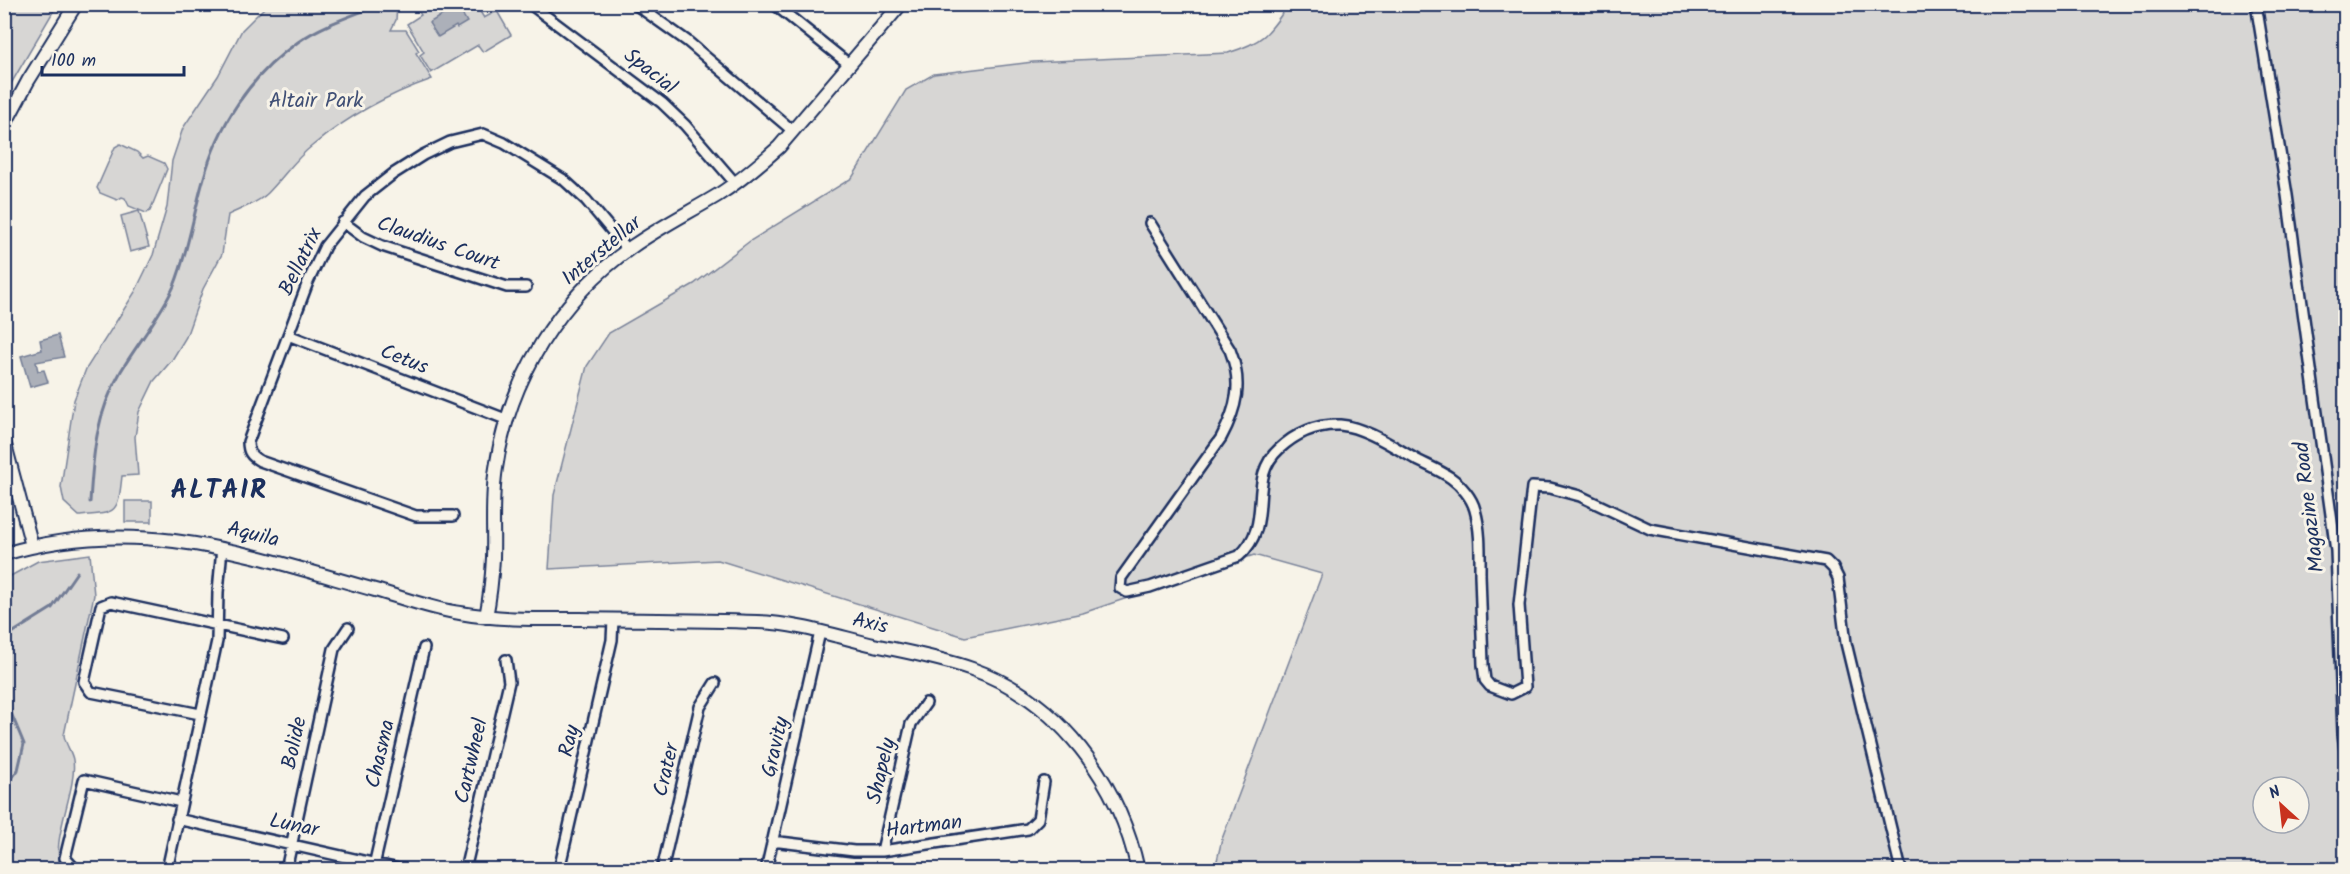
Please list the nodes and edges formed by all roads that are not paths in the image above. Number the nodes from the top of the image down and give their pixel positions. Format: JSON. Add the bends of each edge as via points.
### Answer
{"nodes":[{"id":1,"x":76,"y":4,"type":"edge"},
{"id":2,"x":530,"y":4,"type":"edge"},
{"id":3,"x":635,"y":4,"type":"edge"},
{"id":4,"x":774,"y":4,"type":"edge"},
{"id":5,"x":901,"y":4,"type":"edge"},
{"id":6,"x":2256,"y":4,"type":"edge"},
{"id":7,"x":850,"y":65,"type":"junction"},
{"id":8,"x":4,"y":126,"type":"edge"},
{"id":9,"x":793,"y":131,"type":"junction"},
{"id":10,"x":735,"y":183,"type":"junction"},
{"id":11,"x":343,"y":222,"type":"junction"},
{"id":12,"x":1150,"y":223,"type":"dead end"},
{"id":13,"x":628,"y":250,"type":"junction"},
{"id":14,"x":526,"y":287,"type":"dead end"},
{"id":15,"x":288,"y":335,"type":"junction"},
{"id":16,"x":507,"y":420,"type":"junction"},
{"id":17,"x":4,"y":441,"type":"edge"},
{"id":18,"x":453,"y":516,"type":"dead end"},
{"id":19,"x":32,"y":546,"type":"junction"},
{"id":20,"x":222,"y":548,"type":"junction"},
{"id":21,"x":4,"y":554,"type":"edge"},
{"id":22,"x":486,"y":617,"type":"junction"},
{"id":23,"x":613,"y":620,"type":"junction"},
{"id":24,"x":218,"y":625,"type":"junction"},
{"id":25,"x":348,"y":628,"type":"dead end"},
{"id":26,"x":820,"y":632,"type":"junction"},
{"id":27,"x":283,"y":639,"type":"dead end"},
{"id":28,"x":424,"y":648,"type":"dead end"},
{"id":29,"x":506,"y":660,"type":"dead end"},
{"id":30,"x":715,"y":683,"type":"dead end"},
{"id":31,"x":926,"y":703,"type":"dead end"},
{"id":32,"x":200,"y":714,"type":"junction"},
{"id":33,"x":2346,"y":758,"type":"edge"},
{"id":34,"x":1044,"y":782,"type":"dead end"},
{"id":35,"x":181,"y":802,"type":"junction"},
{"id":36,"x":177,"y":819,"type":"junction"},
{"id":37,"x":772,"y":841,"type":"junction"},
{"id":38,"x":292,"y":843,"type":"junction"},
{"id":39,"x":882,"y":851,"type":"junction"},
{"id":40,"x":374,"y":866,"type":"edge"},
{"id":41,"x":76,"y":870,"type":"edge"},
{"id":42,"x":167,"y":870,"type":"edge"},
{"id":43,"x":286,"y":870,"type":"edge"},
{"id":44,"x":403,"y":870,"type":"edge"},
{"id":45,"x":465,"y":870,"type":"edge"},
{"id":46,"x":559,"y":870,"type":"edge"},
{"id":47,"x":662,"y":870,"type":"edge"},
{"id":48,"x":766,"y":870,"type":"edge"},
{"id":49,"x":1138,"y":870,"type":"edge"},
{"id":50,"x":1901,"y":870,"type":"edge"}],
"edges":[{"from":1,"to":8,"type":"street"},
{"from":2,"to":10,"type":"street","name":"Spacial","via":[[662,104]]},
{"from":3,"to":9,"type":"street","via":[[687,41]]},
{"from":4,"to":7,"type":"street"},
{"from":5,"to":7,"type":"street","name":"Interstellar"},
{"from":6,"to":33,"type":"street","name":"Magazine Road","via":[[2336,551]]},
{"from":7,"to":9,"type":"street","name":"Interstellar"},
{"from":9,"to":10,"type":"street","name":"Interstellar"},
{"from":10,"to":13,"type":"street","name":"Interstellar"},
{"from":11,"to":13,"type":"street","name":"Bellatrix","via":[[365,196],[423,155],[450,142],[483,134],[564,180]]},
{"from":11,"to":14,"type":"street","name":"Claudius Court","via":[[382,246],[507,286]]},
{"from":11,"to":15,"type":"street","name":"Bellatrix","via":[[308,282]]},
{"from":12,"to":50,"type":"street","via":[[1230,351],[1238,378],[1234,414],[1221,438],[1121,578],[1120,588],[1127,592],[1143,589],[1239,556],[1256,535],[1262,479],[1277,450],[1296,435],[1317,426],[1342,425],[1359,429],[1451,478],[1469,497],[1479,536],[1485,680],[1506,694],[1526,687],[1519,605],[1532,487],[1580,496],[1650,529],[1826,561],[1838,578],[1846,643]]},
{"from":13,"to":16,"type":"street","name":"Interstellar","via":[[585,288],[551,327],[521,381]]},
{"from":15,"to":16,"type":"street","name":"Cetus"},
{"from":15,"to":18,"type":"street","name":"Bellatrix","via":[[248,442],[252,457],[416,516]]},
{"from":16,"to":22,"type":"street","name":"Interstellar","via":[[496,468],[493,560]]},
{"from":17,"to":19,"type":"street"},
{"from":19,"to":20,"type":"street","name":"Aquila","via":[[120,537]]},
{"from":19,"to":21,"type":"street","name":"Aquila"},
{"from":20,"to":22,"type":"street","name":"Aquila","via":[[457,613]]},
{"from":20,"to":24,"type":"street"},
{"from":22,"to":23,"type":"street","name":"Axis"},
{"from":23,"to":26,"type":"street","name":"Axis","via":[[760,622]]},
{"from":23,"to":46,"type":"street","name":"Ray","via":[[612,640]]},
{"from":24,"to":27,"type":"street"},
{"from":24,"to":32,"type":"street"},
{"from":24,"to":32,"type":"street","via":[[105,603],[100,606],[84,682],[91,692]]},
{"from":25,"to":38,"type":"street","name":"Bolide","via":[[334,649]]},
{"from":26,"to":37,"type":"street","name":"Gravity"},
{"from":26,"to":49,"type":"street","name":"Axis","via":[[973,670],[1018,692],[1040,708],[1077,743],[1102,778],[1128,829]]},
{"from":28,"to":40,"type":"street","name":"Chasma"},
{"from":29,"to":45,"type":"street","name":"Cartwheel","via":[[508,682]]},
{"from":30,"to":47,"type":"street","name":"Crater","via":[[700,706]]},
{"from":31,"to":39,"type":"street","name":"Shapely","via":[[911,724]]},
{"from":32,"to":35,"type":"street"},
{"from":34,"to":39,"type":"street","name":"Hartman","via":[[1038,819],[1028,829]]},
{"from":35,"to":36,"type":"street"},
{"from":35,"to":41,"type":"street","via":[[84,780],[65,858]]},
{"from":36,"to":38,"type":"street","name":"Lunar"},
{"from":36,"to":42,"type":"street"},
{"from":37,"to":39,"type":"street","name":"Hartman"},
{"from":37,"to":48,"type":"street","name":"Gravity"},
{"from":38,"to":40,"type":"street","name":"Lunar"},
{"from":38,"to":43,"type":"street","name":"Bolide"},
{"from":40,"to":44,"type":"street","name":"Lunar"}]}
